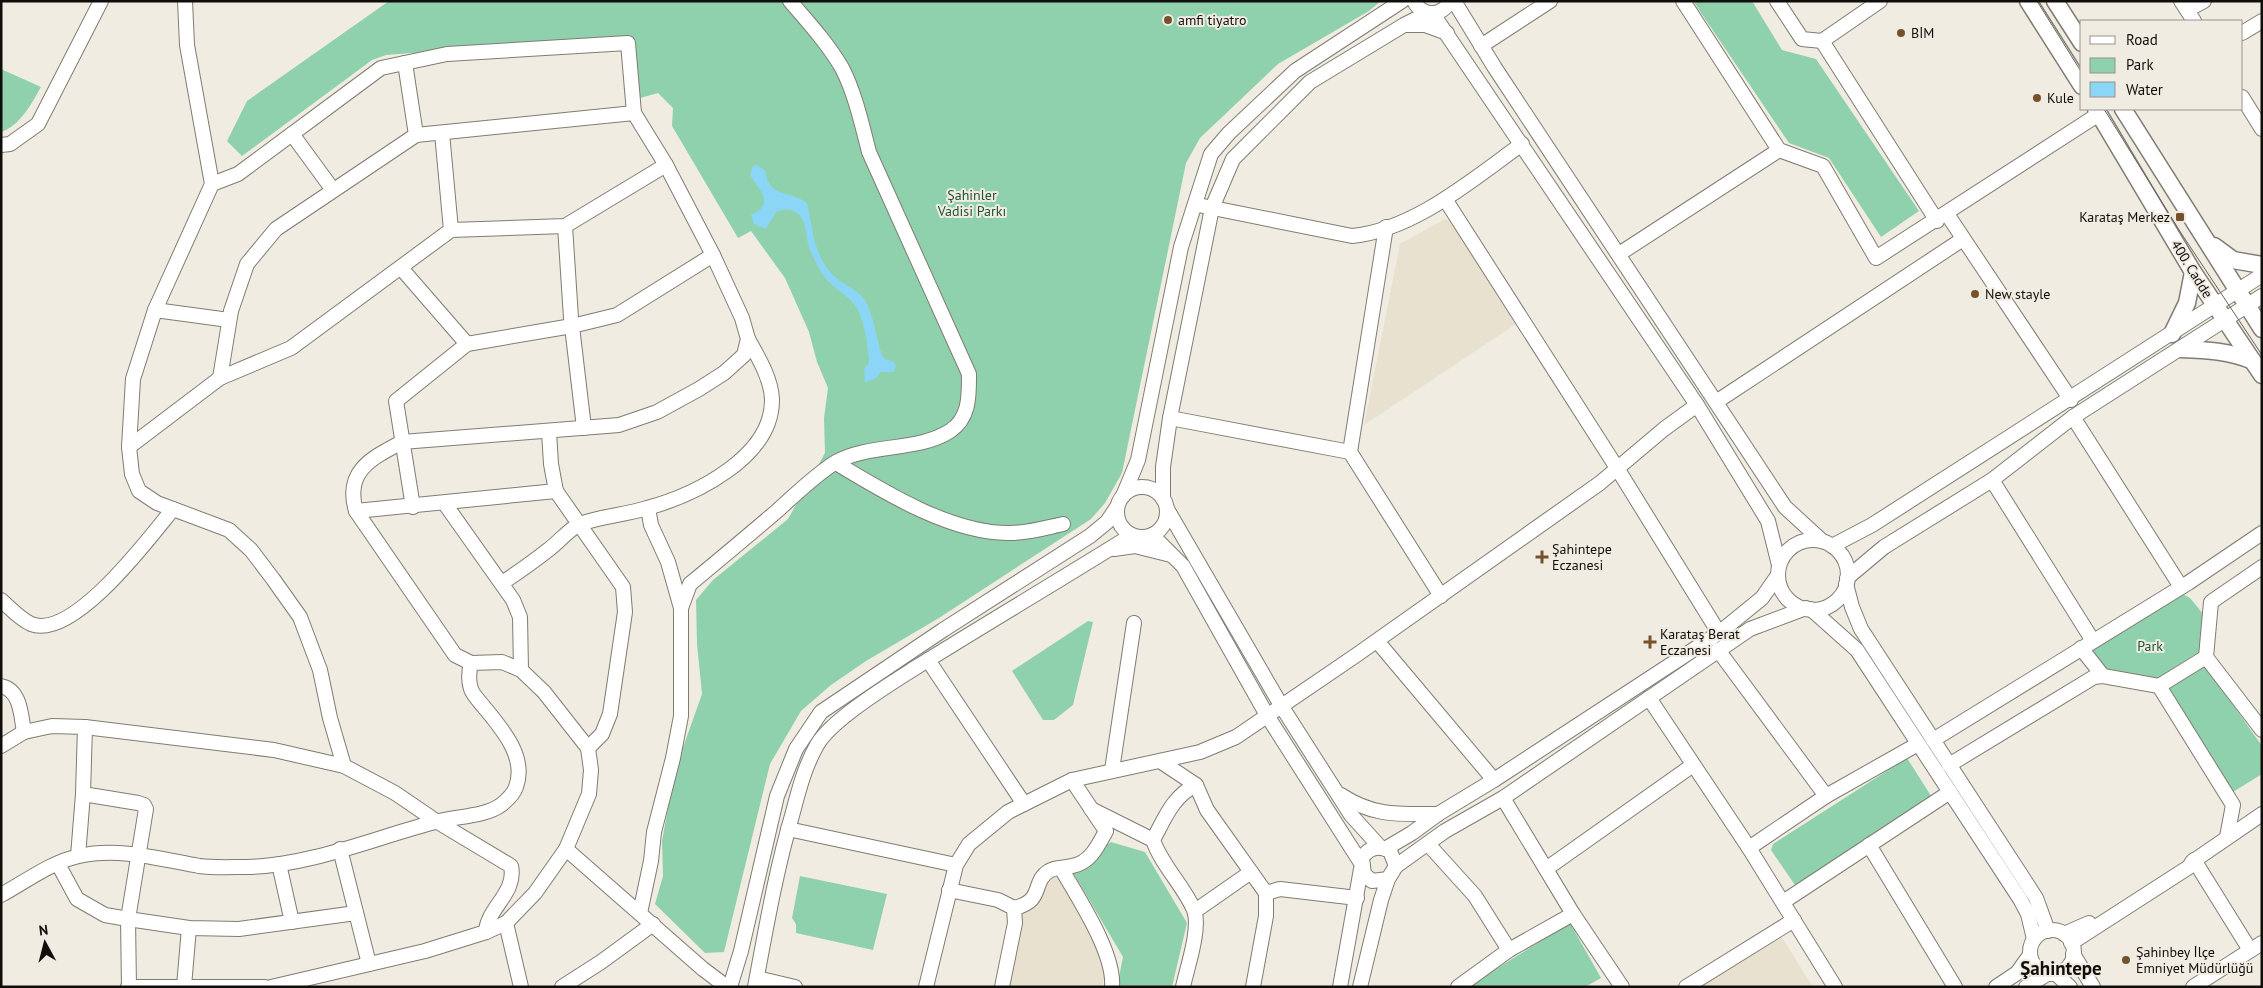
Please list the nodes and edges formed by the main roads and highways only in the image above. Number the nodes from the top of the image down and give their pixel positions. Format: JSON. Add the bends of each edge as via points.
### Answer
{"nodes":[{"id":1,"x":2028,"y":1,"type":"edge"},
{"id":2,"x":2055,"y":1,"type":"edge"},
{"id":3,"x":2080,"y":40,"type":"edge"},
{"id":4,"x":2080,"y":83,"type":"edge"},
{"id":5,"x":2124,"y":110,"type":"edge"},
{"id":6,"x":2098,"y":111,"type":"edge"},
{"id":7,"x":2205,"y":240,"type":"junction"},
{"id":8,"x":2262,"y":265,"type":"edge"},
{"id":9,"x":2193,"y":272,"type":"junction"},
{"id":10,"x":2262,"y":329,"type":"edge"},
{"id":11,"x":2172,"y":334,"type":"road end"},
{"id":12,"x":2182,"y":349,"type":"road end"},
{"id":13,"x":2253,"y":361,"type":"junction"},
{"id":14,"x":2262,"y":375,"type":"edge"}],
"edges":[{"from":1,"to":4,"type":"main road"},
{"from":2,"to":3,"type":"main road"},
{"from":5,"to":7,"type":"main road","name":"400. Cadde"},
{"from":6,"to":9,"type":"main road","name":"400. Cadde"},
{"from":7,"to":8,"type":"main road","via":[[2233,260]]},
{"from":7,"to":10,"type":"main road","name":"400. Cadde"},
{"from":9,"to":11,"type":"main road","via":[[2187,303]]},
{"from":9,"to":13,"type":"main road","name":"400. Cadde"},
{"from":12,"to":13,"type":"main road","via":[[2242,356]]},
{"from":13,"to":14,"type":"main road","name":"400. Cadde"}]}
